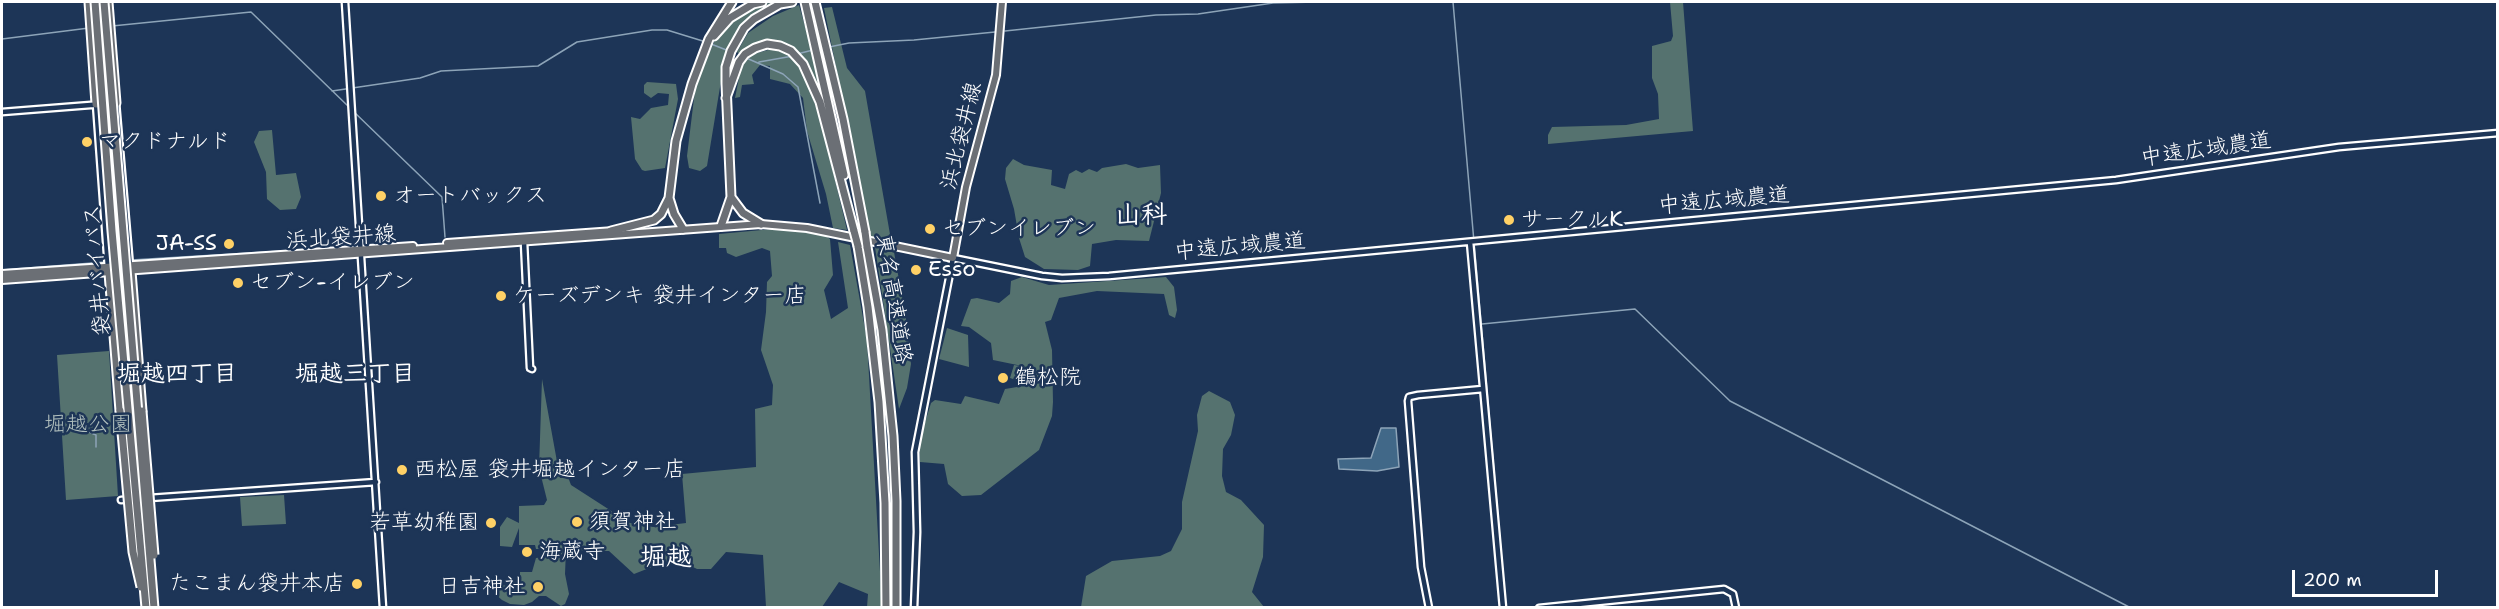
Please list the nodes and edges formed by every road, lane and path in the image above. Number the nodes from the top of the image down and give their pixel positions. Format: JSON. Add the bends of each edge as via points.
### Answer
{"nodes":[{"id":1,"x":89,"y":2,"type":"edge"},
{"id":2,"x":95,"y":2,"type":"edge"},
{"id":3,"x":106,"y":2,"type":"edge"},
{"id":4,"x":345,"y":2,"type":"edge"},
{"id":5,"x":732,"y":2,"type":"edge"},
{"id":6,"x":762,"y":2,"type":"edge"},
{"id":7,"x":792,"y":2,"type":"edge"},
{"id":8,"x":805,"y":2,"type":"edge"},
{"id":9,"x":815,"y":2,"type":"edge"},
{"id":10,"x":1002,"y":2,"type":"edge"},
{"id":11,"x":700,"y":62,"type":"junction"},
{"id":12,"x":726,"y":98,"type":"junction"},
{"id":13,"x":116,"y":103,"type":"junction"},
{"id":14,"x":96,"y":104,"type":"junction"},
{"id":15,"x":2,"y":112,"type":"edge"},
{"id":16,"x":2498,"y":133,"type":"edge"},
{"id":17,"x":731,"y":197,"type":"junction"},
{"id":18,"x":669,"y":198,"type":"junction"},
{"id":19,"x":760,"y":224,"type":"junction"},
{"id":20,"x":721,"y":226,"type":"junction"},
{"id":21,"x":683,"y":229,"type":"junction"},
{"id":22,"x":611,"y":231,"type":"junction"},
{"id":23,"x":855,"y":232,"type":"junction"},
{"id":24,"x":524,"y":242,"type":"junction"},
{"id":25,"x":1470,"y":242,"type":"junction"},
{"id":26,"x":361,"y":253,"type":"junction"},
{"id":27,"x":953,"y":258,"type":"junction"},
{"id":28,"x":130,"y":268,"type":"junction"},
{"id":29,"x":109,"y":270,"type":"junction"},
{"id":30,"x":2,"y":274,"type":"edge"},
{"id":31,"x":2,"y":280,"type":"edge"},
{"id":32,"x":532,"y":369,"type":"dead end"},
{"id":33,"x":1483,"y":389,"type":"junction"},
{"id":34,"x":376,"y":482,"type":"junction"},
{"id":35,"x":121,"y":500,"type":"dead end"},
{"id":36,"x":145,"y":608,"type":"edge"},
{"id":37,"x":155,"y":608,"type":"edge"},
{"id":38,"x":383,"y":608,"type":"edge"},
{"id":39,"x":886,"y":608,"type":"edge"},
{"id":40,"x":896,"y":608,"type":"edge"},
{"id":41,"x":914,"y":608,"type":"edge"},
{"id":42,"x":1429,"y":608,"type":"edge"},
{"id":43,"x":1503,"y":608,"type":"edge"},
{"id":44,"x":1539,"y":608,"type":"edge"},
{"id":45,"x":1736,"y":608,"type":"edge"}],
"edges":[{"from":1,"to":14,"type":"highway"},
{"from":2,"to":36,"type":"highway","name":"袋井バイパス","bridge":true},
{"from":3,"to":13,"type":"highway","bridge":true},
{"from":3,"to":37,"type":"highway","name":"袋井バイパス","bridge":true},
{"from":4,"to":26,"type":"street"},
{"from":5,"to":11,"type":"highway"},
{"from":6,"to":11,"type":"highway","via":[[730,18],[711,40]]},
{"from":7,"to":12,"type":"highway","via":[[765,12],[744,28],[726,67]]},
{"from":8,"to":23,"type":"highway","name":"東名高速道路"},
{"from":9,"to":40,"type":"highway","name":"東名高速道路","bridge":true,"via":[[843,118],[882,330],[893,436]]},
{"from":10,"to":27,"type":"main road","name":"浜北袋井線","via":[[996,75],[966,187]]},
{"from":11,"to":18,"type":"highway","via":[[676,141]]},
{"from":12,"to":17,"type":"highway"},
{"from":12,"to":23,"type":"highway","via":[[745,54],[766,44],[792,51],[803,64],[820,102]]},
{"from":13,"to":14,"type":"street"},
{"from":13,"to":28,"type":"street"},
{"from":14,"to":15,"type":"street"},
{"from":14,"to":29,"type":"street"},
{"from":16,"to":25,"type":"street","name":"中遠広域農道","via":[[2339,147],[2116,180]]},
{"from":17,"to":19,"type":"highway","via":[[743,213]]},
{"from":17,"to":20,"type":"highway"},
{"from":18,"to":21,"type":"highway"},
{"from":18,"to":22,"type":"highway","via":[[654,220]]},
{"from":19,"to":20,"type":"main road","name":"浜北袋井線"},
{"from":19,"to":27,"type":"main road","name":"浜北袋井線","via":[[807,228]]},
{"from":20,"to":21,"type":"main road","name":"浜北袋井線"},
{"from":21,"to":22,"type":"main road","name":"浜北袋井線"},
{"from":21,"to":24,"type":"main road","name":"浜北袋井線"},
{"from":22,"to":26,"type":"main road","name":"浜北袋井線"},
{"from":23,"to":39,"type":"highway","name":"東名高速道路","bridge":true,"via":[[879,402]]},
{"from":24,"to":26,"type":"main road","name":"浜北袋井線"},
{"from":24,"to":32,"type":"street"},
{"from":25,"to":27,"type":"street","name":"中遠広域農道","via":[[1086,277],[1042,276]]},
{"from":25,"to":33,"type":"street"},
{"from":26,"to":28,"type":"main road","name":"浜北袋井線"},
{"from":26,"to":34,"type":"street"},
{"from":27,"to":41,"type":"street","via":[[915,452]]},
{"from":28,"to":29,"type":"main road","name":"浜北袋井線"},
{"from":28,"to":37,"type":"highway","bridge":true},
{"from":29,"to":30,"type":"main road","name":"浜北袋井線"},
{"from":29,"to":31,"type":"main road","name":"浜北袋井線"},
{"from":29,"to":36,"type":"highway","bridge":true,"via":[[133,552]]},
{"from":33,"to":42,"type":"street","via":[[1418,395],[1409,397],[1407,404],[1423,581]]},
{"from":33,"to":43,"type":"street"},
{"from":34,"to":35,"type":"street"},
{"from":34,"to":38,"type":"street"},
{"from":44,"to":45,"type":"street","via":[[1724,589],[1733,594]]}]}
